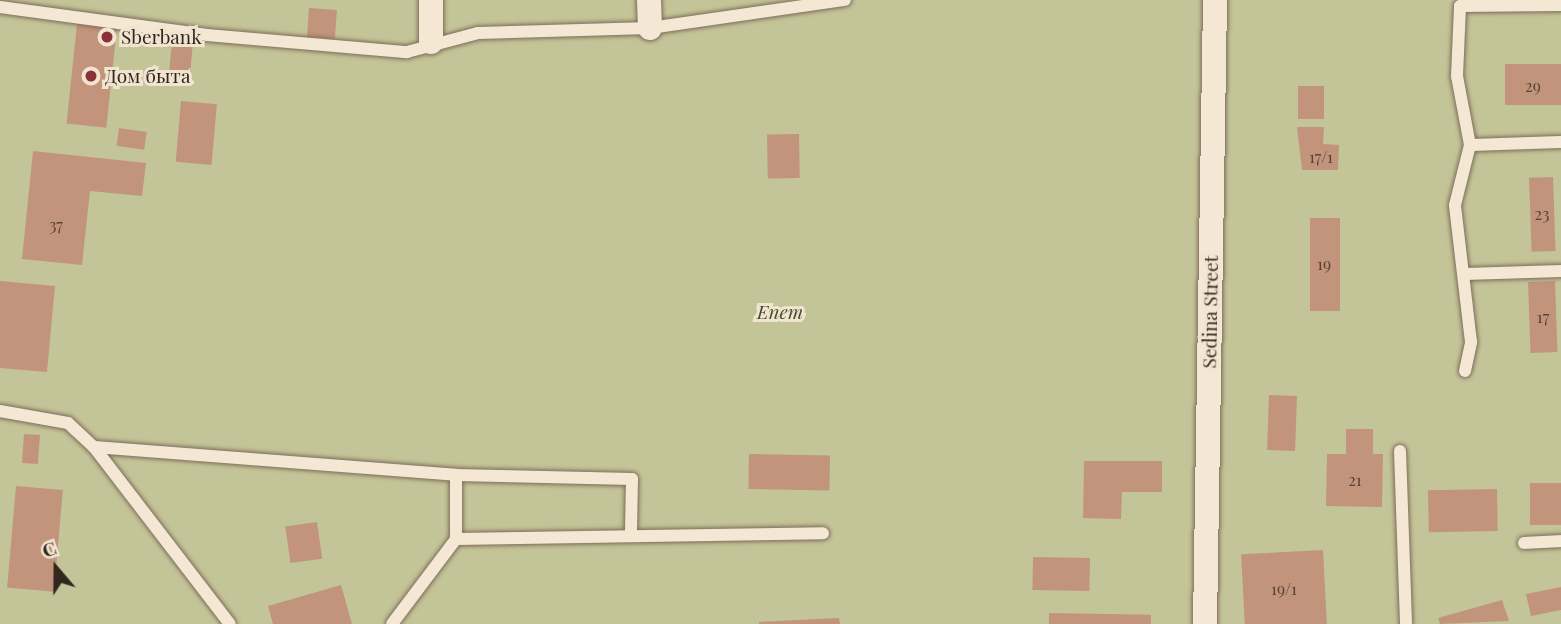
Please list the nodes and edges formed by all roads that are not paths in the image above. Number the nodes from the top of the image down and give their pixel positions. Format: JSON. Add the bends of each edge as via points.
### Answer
{"nodes":[{"id":1,"x":431,"y":0,"type":"edge"},
{"id":2,"x":649,"y":0,"type":"edge"},
{"id":3,"x":845,"y":0,"type":"edge"},
{"id":4,"x":1215,"y":0,"type":"edge"},
{"id":5,"x":1460,"y":3,"type":"edge"},
{"id":6,"x":1561,"y":5,"type":"edge"},
{"id":7,"x":0,"y":7,"type":"edge"},
{"id":8,"x":650,"y":28,"type":"junction"},
{"id":9,"x":431,"y":42,"type":"junction"},
{"id":10,"x":1561,"y":142,"type":"edge"},
{"id":11,"x":1470,"y":145,"type":"junction"},
{"id":12,"x":1561,"y":271,"type":"edge"},
{"id":13,"x":1465,"y":274,"type":"junction"},
{"id":14,"x":1465,"y":371,"type":"dead end"},
{"id":15,"x":0,"y":411,"type":"edge"},
{"id":16,"x":93,"y":447,"type":"junction"},
{"id":17,"x":1400,"y":450,"type":"dead end"},
{"id":18,"x":456,"y":475,"type":"junction"},
{"id":19,"x":631,"y":533,"type":"junction"},
{"id":20,"x":823,"y":533,"type":"dead end"},
{"id":21,"x":456,"y":539,"type":"junction"},
{"id":22,"x":1561,"y":541,"type":"edge"},
{"id":23,"x":1524,"y":543,"type":"dead end"},
{"id":24,"x":230,"y":624,"type":"edge"},
{"id":25,"x":392,"y":624,"type":"edge"},
{"id":26,"x":1205,"y":624,"type":"edge"},
{"id":27,"x":1406,"y":624,"type":"edge"}],
"edges":[{"from":1,"to":9,"type":"street"},
{"from":2,"to":8,"type":"street"},
{"from":3,"to":8,"type":"lane"},
{"from":4,"to":26,"type":"street","name":"Sedina Street"},
{"from":5,"to":6,"type":"lane"},
{"from":5,"to":11,"type":"lane","via":[[1457,76]]},
{"from":7,"to":9,"type":"lane","via":[[407,52]]},
{"from":8,"to":9,"type":"lane","via":[[478,33]]},
{"from":10,"to":11,"type":"lane"},
{"from":11,"to":13,"type":"lane","via":[[1455,205]]},
{"from":12,"to":13,"type":"lane"},
{"from":13,"to":14,"type":"lane","via":[[1471,342]]},
{"from":15,"to":16,"type":"lane","via":[[68,424]]},
{"from":16,"to":18,"type":"lane"},
{"from":16,"to":24,"type":"lane"},
{"from":17,"to":27,"type":"lane"},
{"from":18,"to":19,"type":"lane","via":[[632,478]]},
{"from":18,"to":21,"type":"lane"},
{"from":19,"to":20,"type":"lane"},
{"from":19,"to":21,"type":"lane"},
{"from":21,"to":25,"type":"lane"},
{"from":22,"to":23,"type":"lane"}]}
